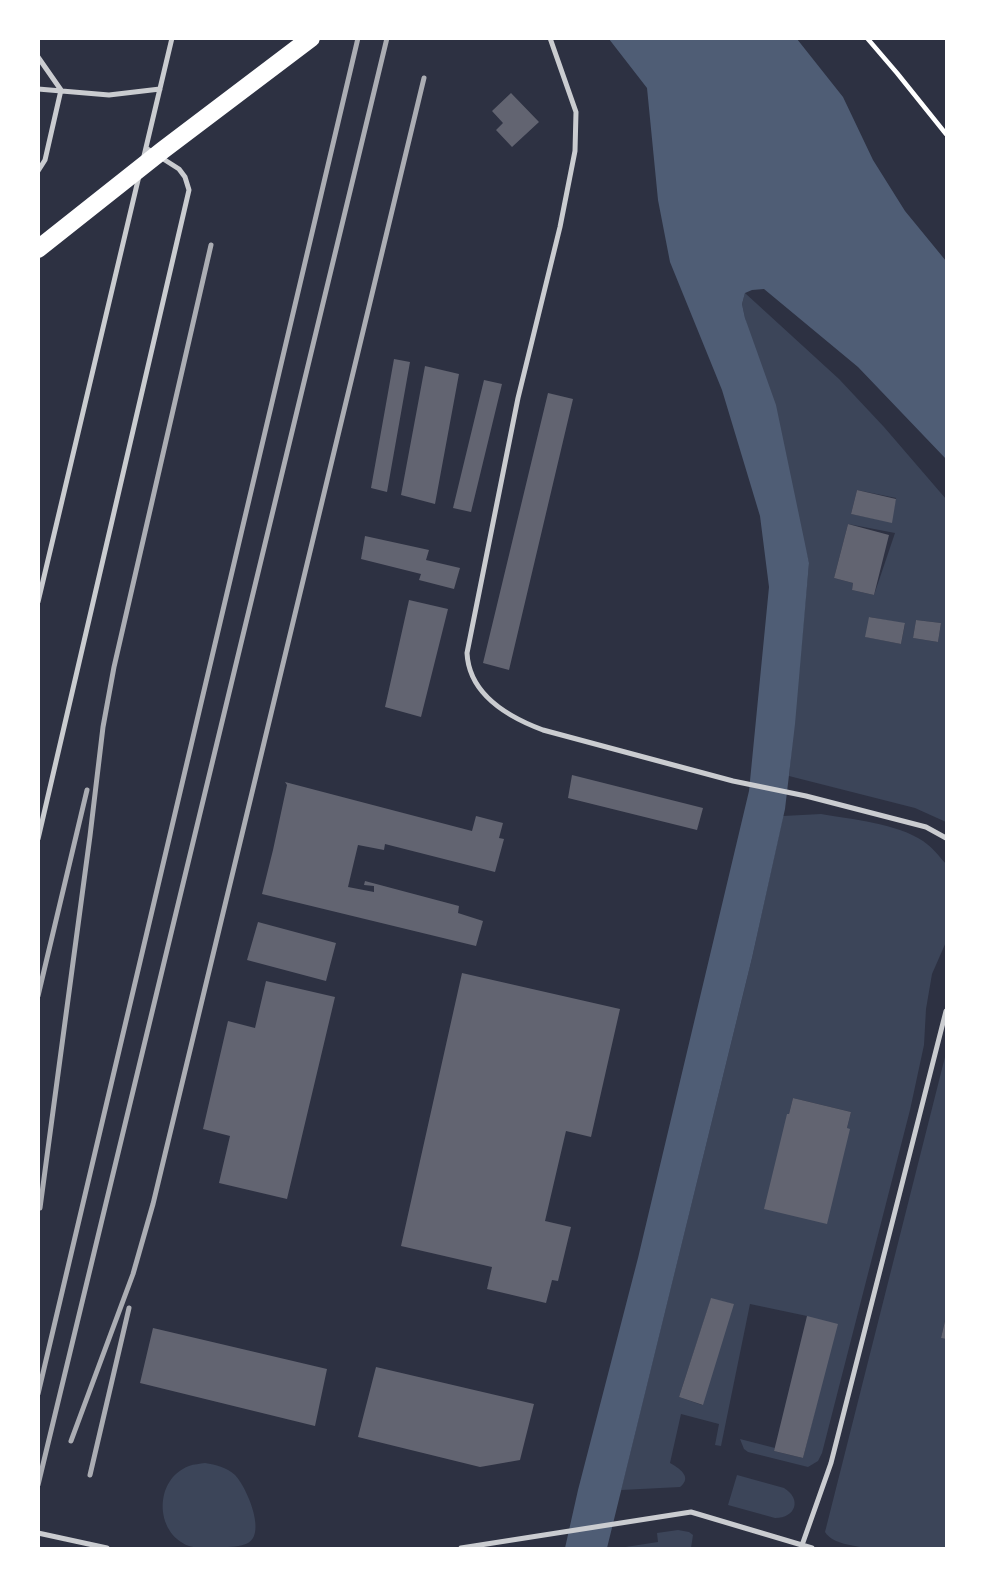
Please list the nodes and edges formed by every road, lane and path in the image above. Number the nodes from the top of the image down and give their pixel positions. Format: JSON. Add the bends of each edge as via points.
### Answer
{"nodes":[{"id":1,"x":172,"y":38,"type":"edge"},
{"id":2,"x":311,"y":38,"type":"edge"},
{"id":3,"x":550,"y":38,"type":"edge"},
{"id":4,"x":867,"y":38,"type":"edge"},
{"id":5,"x":38,"y":57,"type":"edge"},
{"id":6,"x":38,"y":89,"type":"edge"},
{"id":7,"x":160,"y":89,"type":"junction"},
{"id":8,"x":61,"y":90,"type":"junction"},
{"id":9,"x":947,"y":134,"type":"edge"},
{"id":10,"x":146,"y":148,"type":"junction"},
{"id":11,"x":38,"y":171,"type":"edge"},
{"id":12,"x":38,"y":249,"type":"edge"},
{"id":13,"x":38,"y":602,"type":"edge"},
{"id":14,"x":947,"y":838,"type":"edge"},
{"id":15,"x":38,"y":839,"type":"edge"},
{"id":16,"x":947,"y":1011,"type":"edge"},
{"id":17,"x":38,"y":1533,"type":"edge"},
{"id":18,"x":801,"y":1547,"type":"edge"},
{"id":19,"x":107,"y":1549,"type":"edge"},
{"id":20,"x":461,"y":1549,"type":"edge"},
{"id":21,"x":812,"y":1549,"type":"edge"}],
"edges":[{"from":1,"to":7,"type":"lane"},
{"from":2,"to":12,"type":"main road"},
{"from":3,"to":14,"type":"lane","via":[[576,112],[576,151],[518,398],[467,653],[478,685],[501,709],[543,730],[926,827]]},
{"from":4,"to":9,"type":"path"},
{"from":5,"to":8,"type":"lane"},
{"from":6,"to":8,"type":"lane"},
{"from":7,"to":8,"type":"lane","via":[[109,94]]},
{"from":7,"to":10,"type":"lane"},
{"from":8,"to":11,"type":"lane","via":[[45,160]]},
{"from":10,"to":13,"type":"lane"},
{"from":10,"to":15,"type":"lane","via":[[179,169],[189,190]]},
{"from":16,"to":18,"type":"lane","via":[[831,1463]]},
{"from":17,"to":19,"type":"lane"},
{"from":18,"to":20,"type":"lane","via":[[691,1512]]},
{"from":18,"to":21,"type":"lane"}]}
